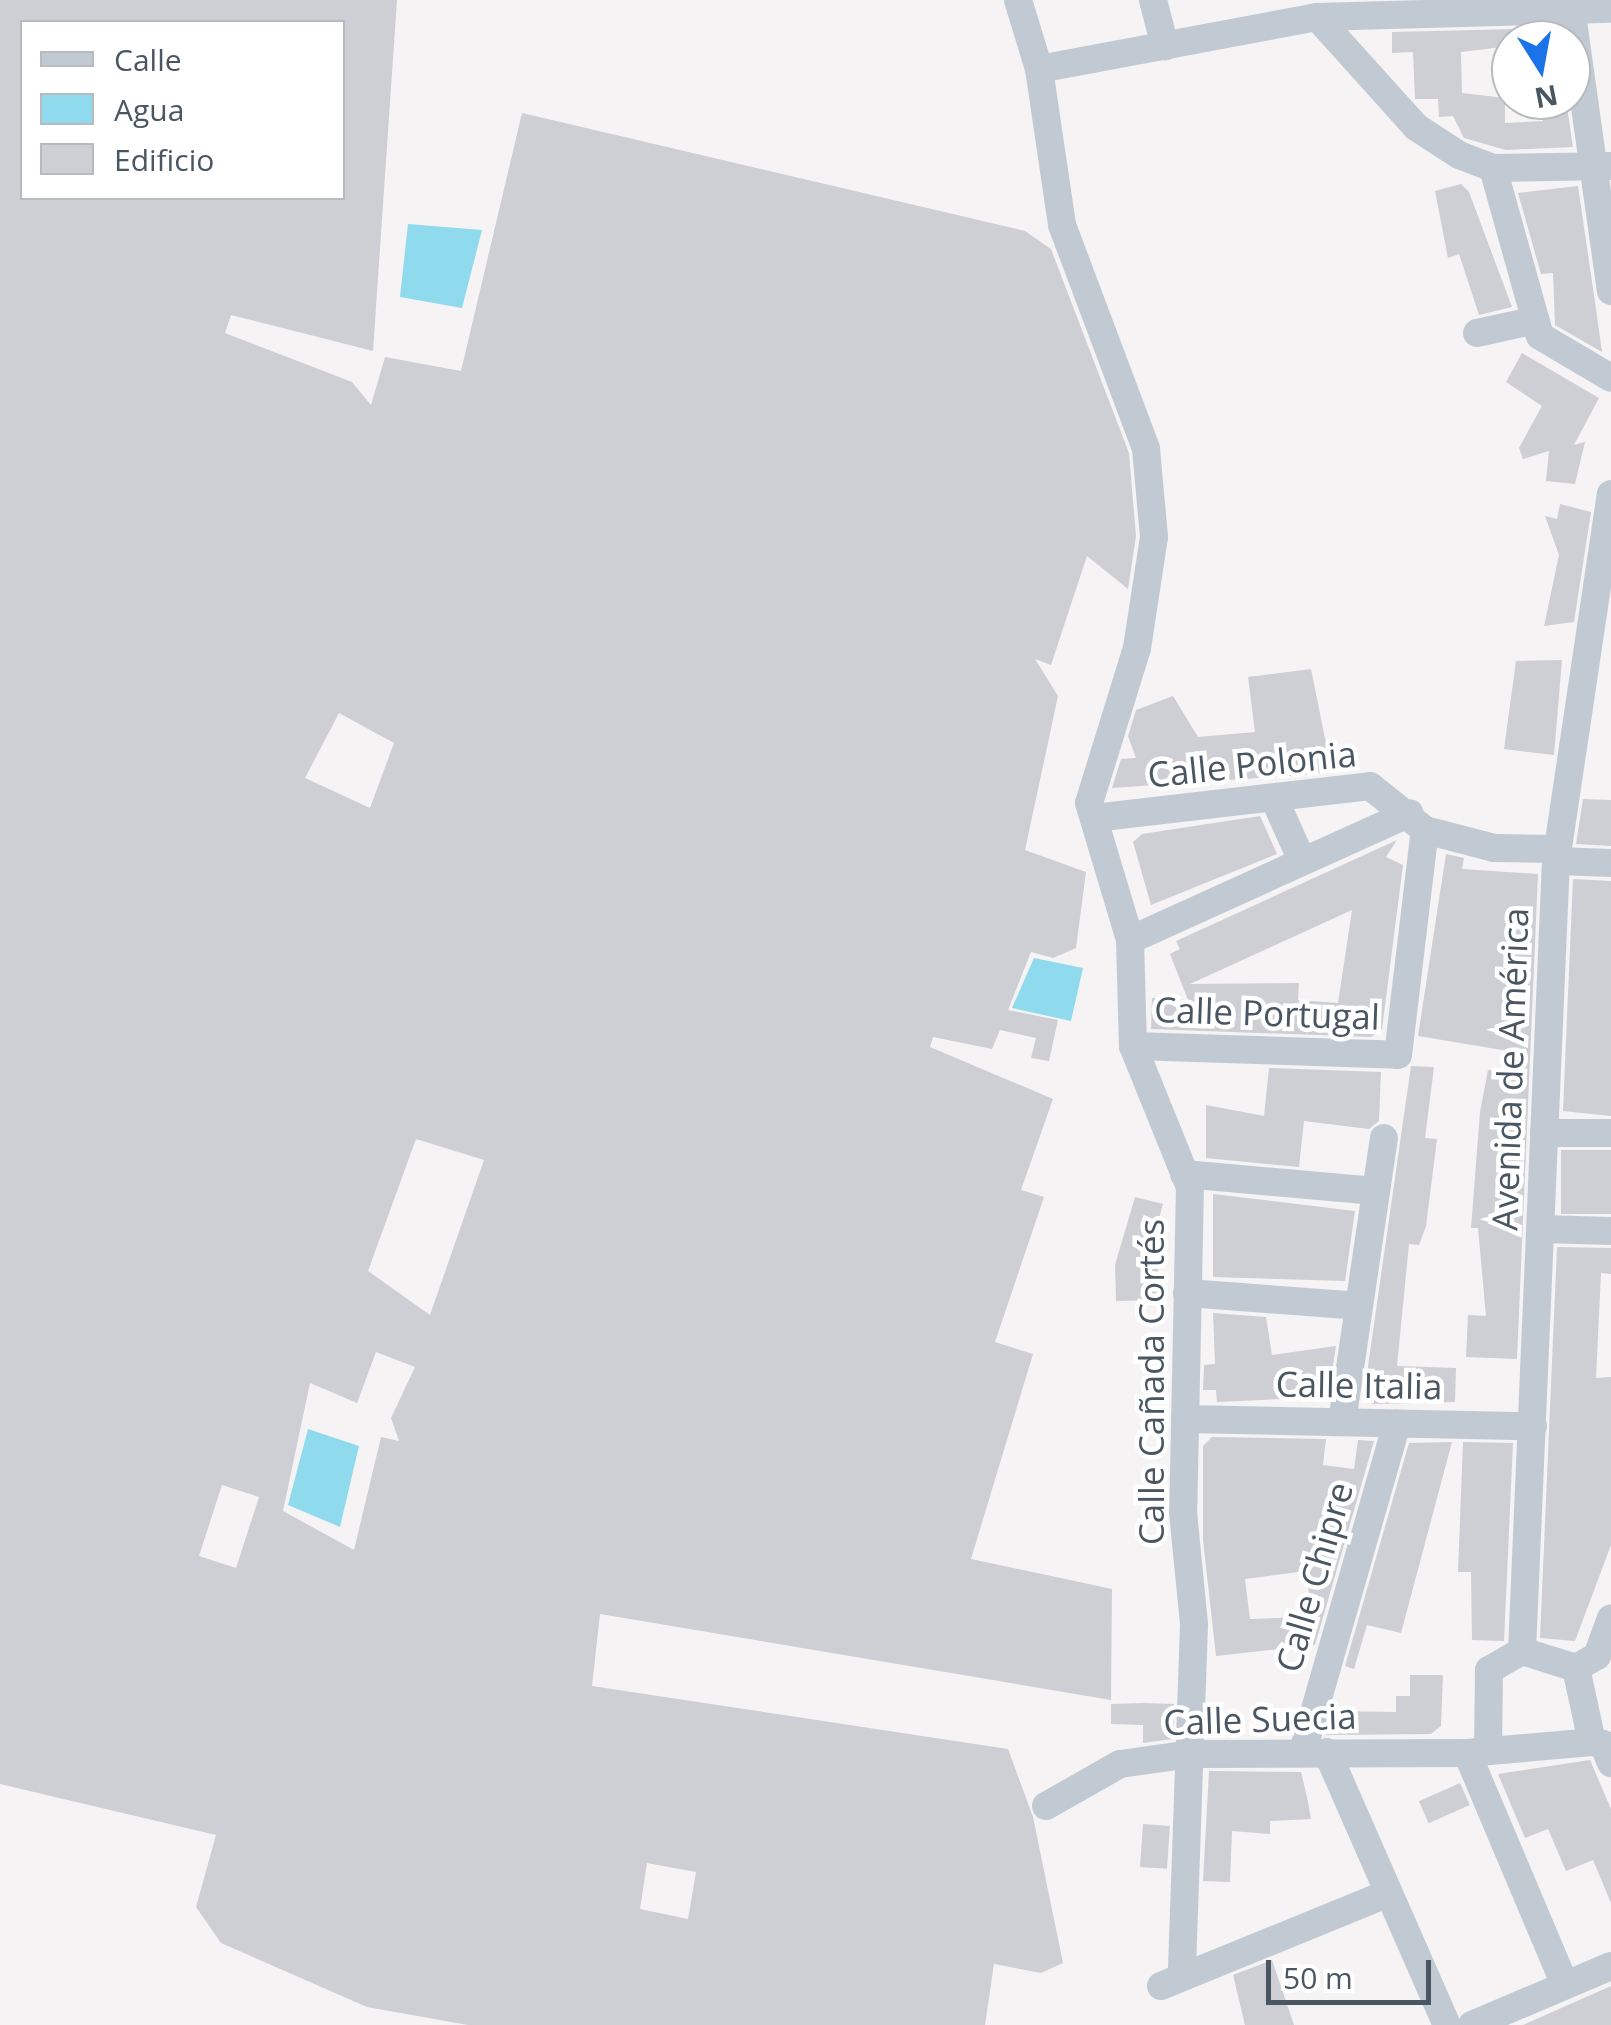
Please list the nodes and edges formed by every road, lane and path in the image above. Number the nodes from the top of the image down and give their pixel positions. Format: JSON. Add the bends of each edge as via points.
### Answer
{"nodes":[{"id":1,"x":1018,"y":0,"type":"edge"},
{"id":2,"x":1154,"y":0,"type":"edge"},
{"id":3,"x":1570,"y":5,"type":"edge"},
{"id":4,"x":1611,"y":9,"type":"edge"},
{"id":5,"x":1304,"y":12,"type":"edge"},
{"id":6,"x":1165,"y":46,"type":"junction"},
{"id":7,"x":1039,"y":68,"type":"junction"},
{"id":8,"x":1601,"y":166,"type":"edge"},
{"id":9,"x":1492,"y":168,"type":"junction"},
{"id":10,"x":1611,"y":291,"type":"edge"},
{"id":11,"x":1536,"y":320,"type":"junction"},
{"id":12,"x":1477,"y":333,"type":"dead end"},
{"id":13,"x":1611,"y":378,"type":"edge"},
{"id":14,"x":1611,"y":494,"type":"edge"},
{"id":15,"x":1600,"y":640,"type":"edge"},
{"id":16,"x":1274,"y":798,"type":"junction"},
{"id":17,"x":1092,"y":810,"type":"junction"},
{"id":18,"x":1417,"y":821,"type":"junction"},
{"id":19,"x":1557,"y":855,"type":"junction"},
{"id":20,"x":1302,"y":861,"type":"junction"},
{"id":21,"x":1611,"y":863,"type":"edge"},
{"id":22,"x":1130,"y":940,"type":"junction"},
{"id":23,"x":1133,"y":1046,"type":"junction"},
{"id":24,"x":1544,"y":1133,"type":"junction"},
{"id":25,"x":1611,"y":1133,"type":"edge"},
{"id":26,"x":1384,"y":1138,"type":"dead end"},
{"id":27,"x":1184,"y":1174,"type":"junction"},
{"id":28,"x":1374,"y":1191,"type":"junction"},
{"id":29,"x":1540,"y":1229,"type":"junction"},
{"id":30,"x":1611,"y":1231,"type":"edge"},
{"id":31,"x":1187,"y":1293,"type":"junction"},
{"id":32,"x":1358,"y":1306,"type":"junction"},
{"id":33,"x":1184,"y":1418,"type":"junction"},
{"id":34,"x":1342,"y":1422,"type":"junction"},
{"id":35,"x":1397,"y":1423,"type":"junction"},
{"id":36,"x":1533,"y":1426,"type":"junction"},
{"id":37,"x":1611,"y":1618,"type":"edge"},
{"id":38,"x":1522,"y":1651,"type":"junction"},
{"id":39,"x":1576,"y":1668,"type":"junction"},
{"id":40,"x":1604,"y":1747,"type":"edge"},
{"id":41,"x":1315,"y":1752,"type":"junction"},
{"id":42,"x":1478,"y":1752,"type":"junction"},
{"id":43,"x":1192,"y":1754,"type":"junction"},
{"id":44,"x":1046,"y":1806,"type":"dead end"},
{"id":45,"x":1389,"y":1893,"type":"junction"},
{"id":46,"x":1611,"y":1966,"type":"edge"},
{"id":47,"x":1565,"y":1985,"type":"junction"},
{"id":48,"x":1447,"y":2025,"type":"edge"},
{"id":49,"x":1472,"y":2025,"type":"edge"}],
"edges":[{"from":1,"to":7,"type":"street"},
{"from":2,"to":6,"type":"street"},
{"from":3,"to":4,"type":"street"},
{"from":3,"to":5,"type":"street"},
{"from":3,"to":8,"type":"street"},
{"from":5,"to":6,"type":"street"},
{"from":5,"to":9,"type":"street","via":[[1416,127]]},
{"from":6,"to":7,"type":"street"},
{"from":7,"to":17,"type":"street","via":[[1062,225],[1146,449],[1154,537],[1138,648]]},
{"from":8,"to":9,"type":"street"},
{"from":8,"to":10,"type":"street"},
{"from":9,"to":11,"type":"street"},
{"from":11,"to":12,"type":"street"},
{"from":11,"to":13,"type":"street","via":[[1540,336]]},
{"from":14,"to":15,"type":"street","name":"Avenida de América"},
{"from":15,"to":19,"type":"street","name":"Avenida de América"},
{"from":16,"to":17,"type":"street","name":"Calle Polonia"},
{"from":16,"to":18,"type":"street","name":"Calle Polonia","via":[[1370,786]]},
{"from":16,"to":20,"type":"street"},
{"from":17,"to":22,"type":"street","name":"Calle Cañada Cortés"},
{"from":18,"to":19,"type":"street","name":"Calle Polonia","via":[[1494,848]]},
{"from":18,"to":20,"type":"street"},
{"from":18,"to":23,"type":"street","name":"Calle Portugal","via":[[1398,1055]]},
{"from":19,"to":21,"type":"street","name":"Calle Polonia"},
{"from":19,"to":24,"type":"street","name":"Avenida de América"},
{"from":20,"to":22,"type":"street"},
{"from":22,"to":23,"type":"street","name":"Calle Cañada Cortés"},
{"from":23,"to":27,"type":"street","name":"Calle Cañada Cortés"},
{"from":24,"to":25,"type":"street"},
{"from":24,"to":29,"type":"street","name":"Avenida de América"},
{"from":26,"to":28,"type":"street"},
{"from":27,"to":28,"type":"street"},
{"from":27,"to":31,"type":"street","name":"Calle Cañada Cortés"},
{"from":28,"to":32,"type":"street"},
{"from":29,"to":30,"type":"street"},
{"from":29,"to":36,"type":"street","name":"Avenida de América"},
{"from":31,"to":32,"type":"street"},
{"from":31,"to":33,"type":"street","name":"Calle Cañada Cortés"},
{"from":32,"to":34,"type":"street"},
{"from":33,"to":34,"type":"street","name":"Calle Italia"},
{"from":33,"to":43,"type":"street","name":"Calle Cañada Cortés"},
{"from":34,"to":35,"type":"street","name":"Calle Italia"},
{"from":35,"to":36,"type":"street","name":"Calle Italia"},
{"from":35,"to":41,"type":"street","name":"Calle Chipre"},
{"from":36,"to":38,"type":"street","name":"Avenida de América"},
{"from":37,"to":39,"type":"street","via":[[1597,1656]]},
{"from":38,"to":39,"type":"street"},
{"from":38,"to":42,"type":"street","via":[[1489,1670]]},
{"from":39,"to":40,"type":"street"},
{"from":40,"to":42,"type":"street","name":"Calle Suecia"},
{"from":41,"to":42,"type":"street","name":"Calle Suecia"},
{"from":41,"to":43,"type":"street","name":"Calle Suecia"},
{"from":41,"to":45,"type":"street"},
{"from":42,"to":47,"type":"street"},
{"from":43,"to":44,"type":"street","name":"Calle Suecia","via":[[1120,1764]]},
{"from":43,"to":45,"type":"street","name":"Calle Cañada Cortés","via":[[1172,1981]]},
{"from":45,"to":48,"type":"street"},
{"from":46,"to":47,"type":"street"},
{"from":47,"to":49,"type":"street"}]}
